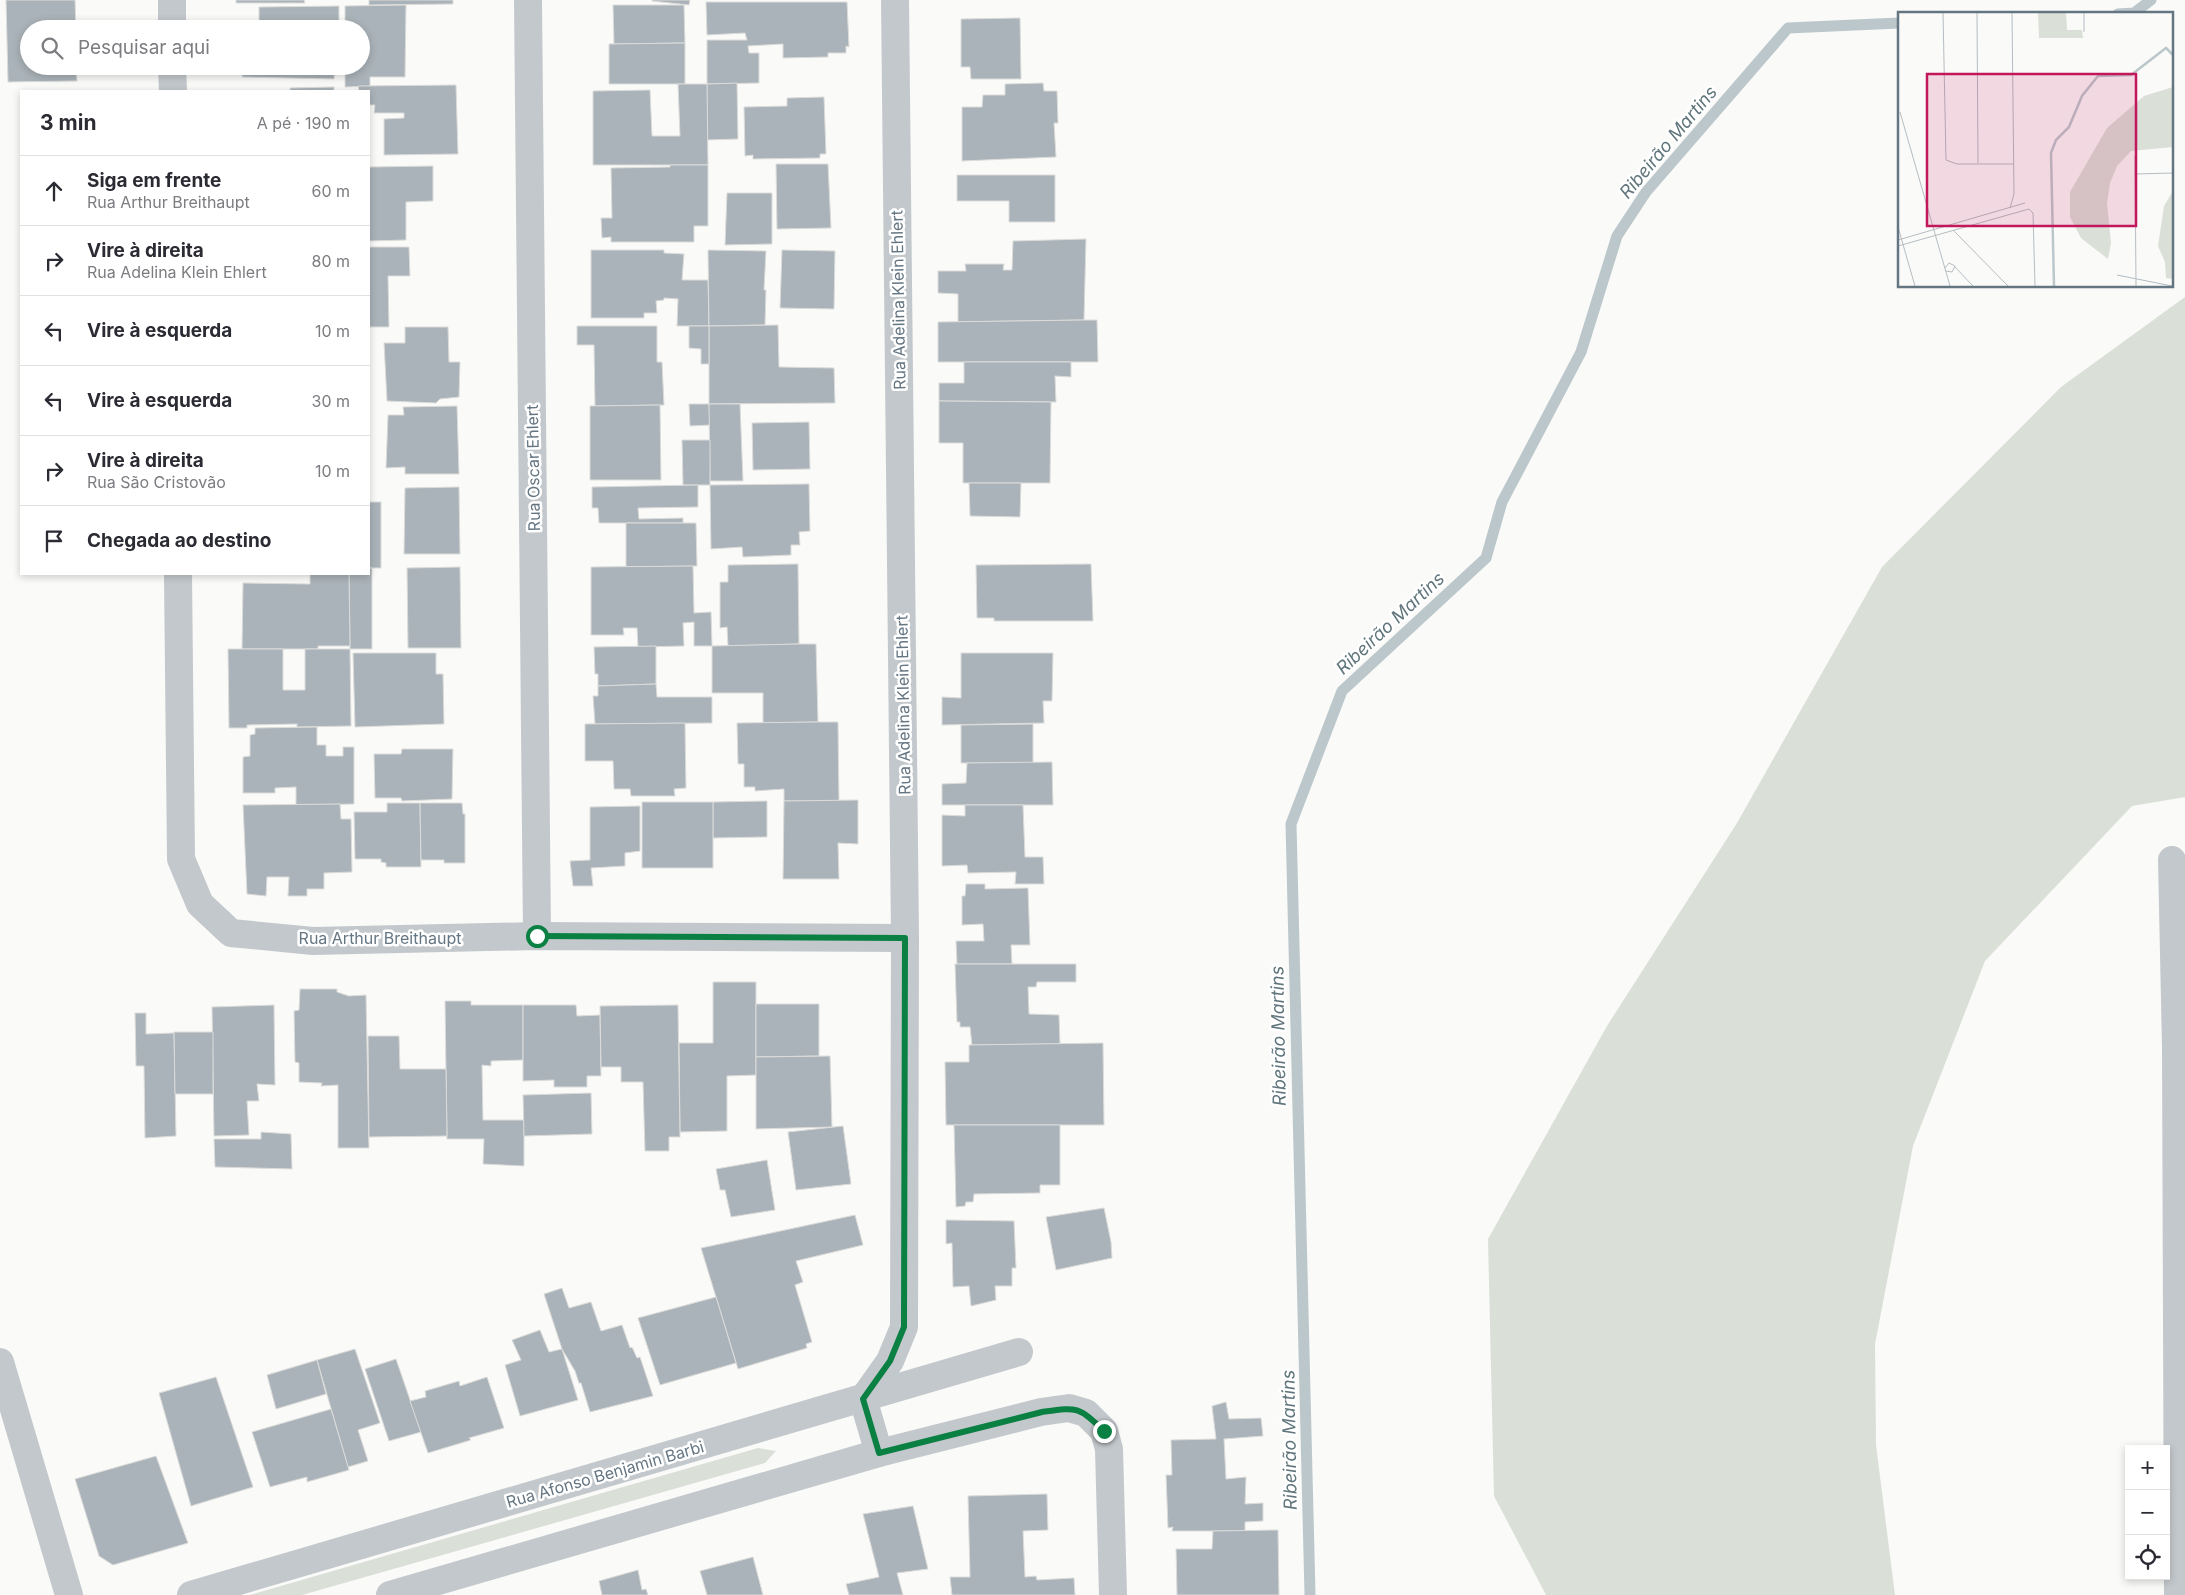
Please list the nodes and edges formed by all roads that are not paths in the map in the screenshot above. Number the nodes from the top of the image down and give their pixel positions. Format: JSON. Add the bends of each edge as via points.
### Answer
{"nodes":[{"id":1,"x":172,"y":0,"type":"edge"},
{"id":2,"x":528,"y":0,"type":"edge"},
{"id":3,"x":895,"y":0,"type":"edge"},
{"id":4,"x":172,"y":20,"type":"edge"},
{"id":5,"x":172,"y":75,"type":"edge"},
{"id":6,"x":173,"y":90,"type":"edge"},
{"id":7,"x":178,"y":575,"type":"edge"},
{"id":8,"x":2172,"y":860,"type":"dead end"},
{"id":9,"x":537,"y":936,"type":"junction"},
{"id":10,"x":905,"y":938,"type":"junction"},
{"id":11,"x":2181,"y":1047,"type":"edge"},
{"id":12,"x":1019,"y":1352,"type":"dead end"},
{"id":13,"x":0,"y":1362,"type":"edge"},
{"id":14,"x":863,"y":1399,"type":"junction"},
{"id":15,"x":879,"y":1453,"type":"junction"},
{"id":16,"x":69,"y":1595,"type":"edge"},
{"id":17,"x":191,"y":1595,"type":"edge"},
{"id":18,"x":390,"y":1595,"type":"edge"},
{"id":19,"x":1113,"y":1595,"type":"edge"},
{"id":20,"x":2178,"y":1595,"type":"edge"}],
"edges":[{"from":1,"to":4,"type":"street"},
{"from":2,"to":9,"type":"street","name":"Rua Oscar Ehlert"},
{"from":3,"to":10,"type":"street","name":"Rua Adelina Klein Ehlert"},
{"from":5,"to":6,"type":"street"},
{"from":7,"to":9,"type":"street","name":"Rua Arthur Breithaupt","via":[[181,859],[200,904],[231,933],[313,941]]},
{"from":8,"to":11,"type":"street"},
{"from":9,"to":10,"type":"street","name":"Rua Arthur Breithaupt"},
{"from":10,"to":14,"type":"street","name":"Rua Adelina Klein Ehlert","via":[[904,1327],[890,1361]]},
{"from":11,"to":20,"type":"street"},
{"from":12,"to":14,"type":"street","name":"Rua Afonso Benjamin Barbi"},
{"from":13,"to":16,"type":"street"},
{"from":14,"to":15,"type":"street"},
{"from":14,"to":17,"type":"street","name":"Rua Afonso Benjamin Barbi"},
{"from":15,"to":18,"type":"street"},
{"from":15,"to":19,"type":"street","via":[[1042,1412],[1069,1408],[1086,1413],[1104,1431],[1109,1449]]}]}
